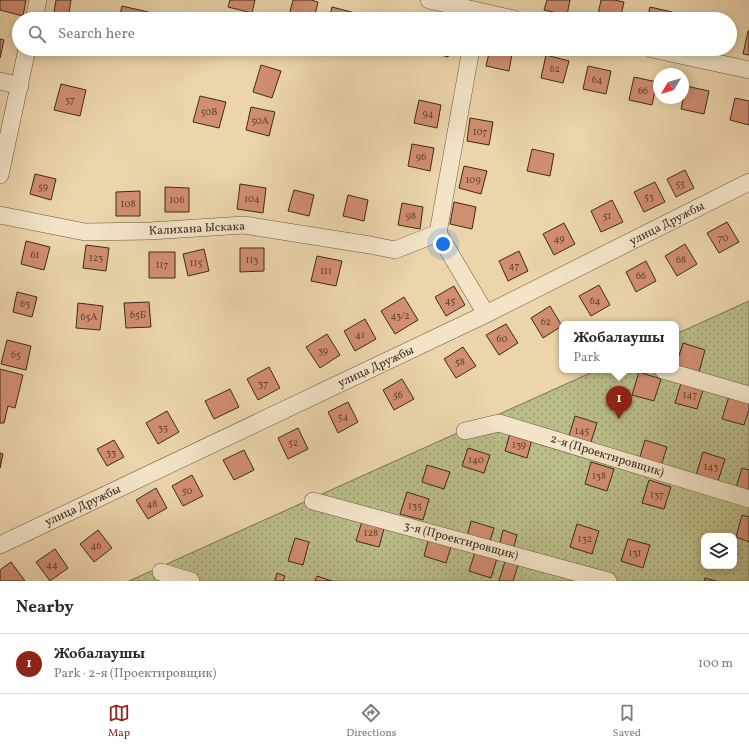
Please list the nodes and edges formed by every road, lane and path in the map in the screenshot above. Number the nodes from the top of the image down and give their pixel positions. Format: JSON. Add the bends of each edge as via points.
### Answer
{"nodes":[{"id":1,"x":38,"y":0,"type":"edge"},
{"id":2,"x":429,"y":0,"type":"edge"},
{"id":3,"x":478,"y":10,"type":"edge"},
{"id":4,"x":35,"y":12,"type":"edge"},
{"id":5,"x":26,"y":56,"type":"edge"},
{"id":6,"x":470,"y":56,"type":"edge"},
{"id":7,"x":684,"y":56,"type":"edge"},
{"id":8,"x":749,"y":70,"type":"edge"},
{"id":9,"x":0,"y":81,"type":"edge"},
{"id":10,"x":20,"y":86,"type":"junction"},
{"id":11,"x":0,"y":175,"type":"edge"},
{"id":12,"x":749,"y":182,"type":"edge"},
{"id":13,"x":0,"y":215,"type":"edge"},
{"id":14,"x":438,"y":233,"type":"junction"},
{"id":15,"x":486,"y":314,"type":"junction"},
{"id":16,"x":673,"y":373,"type":"edge"},
{"id":17,"x":749,"y":395,"type":"edge"},
{"id":18,"x":465,"y":431,"type":"dead end"},
{"id":19,"x":749,"y":499,"type":"edge"},
{"id":20,"x":313,"y":501,"type":"dead end"},
{"id":21,"x":0,"y":545,"type":"edge"},
{"id":22,"x":161,"y":572,"type":"dead end"},
{"id":23,"x":191,"y":581,"type":"edge"},
{"id":24,"x":608,"y":581,"type":"edge"}],
"edges":[{"from":1,"to":4,"type":"street"},
{"from":2,"to":3,"type":"street"},
{"from":5,"to":10,"type":"street"},
{"from":6,"to":14,"type":"street"},
{"from":7,"to":8,"type":"street"},
{"from":9,"to":10,"type":"street"},
{"from":10,"to":11,"type":"street"},
{"from":12,"to":15,"type":"street","name":"улица Дружбы"},
{"from":13,"to":14,"type":"street","name":"Калихана Ыскака","via":[[85,232],[244,225],[395,250]]},
{"from":14,"to":15,"type":"street"},
{"from":15,"to":21,"type":"street","name":"улица Дружбы"},
{"from":16,"to":17,"type":"street"},
{"from":18,"to":19,"type":"street","name":"2-я (Проектировщик)","via":[[499,423]]},
{"from":20,"to":24,"type":"street","name":"3-я (Проектировщик)"},
{"from":22,"to":23,"type":"street"}]}
